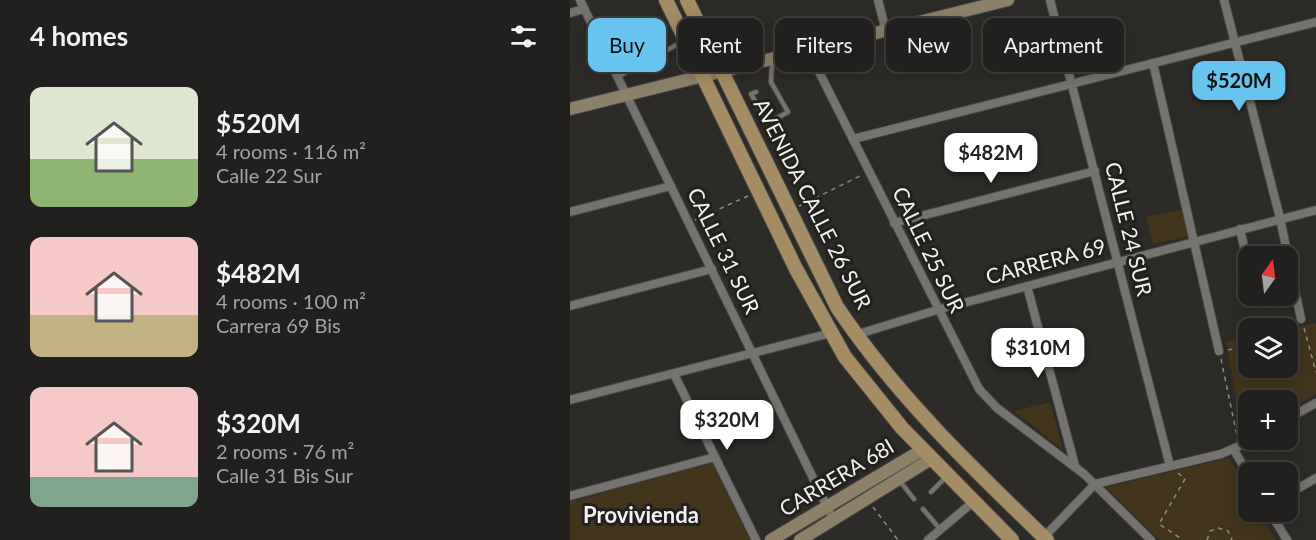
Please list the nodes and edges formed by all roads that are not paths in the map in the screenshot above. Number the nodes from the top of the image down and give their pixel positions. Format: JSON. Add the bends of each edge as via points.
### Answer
{"nodes":[{"id":1,"x":580,"y":0,"type":"edge"},
{"id":2,"x":666,"y":0,"type":"edge"},
{"id":3,"x":687,"y":0,"type":"edge"},
{"id":4,"x":878,"y":0,"type":"edge"},
{"id":5,"x":1008,"y":0,"type":"edge"},
{"id":6,"x":1050,"y":0,"type":"edge"},
{"id":7,"x":1224,"y":0,"type":"edge"},
{"id":8,"x":584,"y":9,"type":"junction"},
{"id":9,"x":570,"y":13,"type":"edge"},
{"id":10,"x":696,"y":18,"type":"edge"},
{"id":11,"x":937,"y":18,"type":"edge"},
{"id":12,"x":678,"y":24,"type":"edge"},
{"id":13,"x":1315,"y":25,"type":"edge"},
{"id":14,"x":886,"y":31,"type":"joint"},
{"id":15,"x":874,"y":34,"type":"edge"},
{"id":16,"x":1235,"y":42,"type":"junction"},
{"id":17,"x":678,"y":44,"type":"edge"},
{"id":18,"x":667,"y":50,"type":"dead end"},
{"id":19,"x":775,"y":58,"type":"edge"},
{"id":20,"x":772,"y":59,"type":"junction"},
{"id":21,"x":763,"y":61,"type":"edge"},
{"id":22,"x":1153,"y":63,"type":"junction"},
{"id":23,"x":627,"y":72,"type":"edge"},
{"id":24,"x":700,"y":72,"type":"edge"},
{"id":25,"x":719,"y":72,"type":"edge"},
{"id":26,"x":723,"y":72,"type":"edge"},
{"id":27,"x":819,"y":72,"type":"edge"},
{"id":28,"x":702,"y":76,"type":"junction"},
{"id":29,"x":618,"y":77,"type":"junction"},
{"id":30,"x":771,"y":82,"type":"junction"},
{"id":31,"x":1071,"y":83,"type":"junction"},
{"id":32,"x":766,"y":86,"type":"dead end"},
{"id":33,"x":756,"y":92,"type":"dead end"},
{"id":34,"x":627,"y":95,"type":"junction"},
{"id":35,"x":570,"y":109,"type":"edge"},
{"id":36,"x":853,"y":139,"type":"junction"},
{"id":37,"x":1095,"y":171,"type":"junction"},
{"id":38,"x":671,"y":186,"type":"junction"},
{"id":39,"x":570,"y":212,"type":"edge"},
{"id":40,"x":1315,"y":213,"type":"edge"},
{"id":41,"x":1280,"y":218,"type":"junction"},
{"id":42,"x":894,"y":223,"type":"junction"},
{"id":43,"x":1240,"y":229,"type":"junction"},
{"id":44,"x":1195,"y":242,"type":"junction"},
{"id":45,"x":1244,"y":246,"type":"edge"},
{"id":46,"x":1118,"y":262,"type":"junction"},
{"id":47,"x":712,"y":269,"type":"junction"},
{"id":48,"x":1027,"y":286,"type":"junction"},
{"id":49,"x":570,"y":306,"type":"edge"},
{"id":50,"x":938,"y":310,"type":"junction"},
{"id":51,"x":1301,"y":319,"type":"road end"},
{"id":52,"x":831,"y":333,"type":"junction"},
{"id":53,"x":855,"y":334,"type":"junction"},
{"id":54,"x":1219,"y":351,"type":"road end"},
{"id":55,"x":753,"y":354,"type":"junction"},
{"id":56,"x":674,"y":374,"type":"junction"},
{"id":57,"x":570,"y":400,"type":"edge"},
{"id":58,"x":1316,"y":403,"type":"edge"},
{"id":59,"x":1298,"y":414,"type":"edge"},
{"id":60,"x":1237,"y":449,"type":"joint"},
{"id":61,"x":927,"y":455,"type":"junction"},
{"id":62,"x":715,"y":457,"type":"junction"},
{"id":63,"x":1243,"y":462,"type":"edge"},
{"id":64,"x":1075,"y":466,"type":"junction"},
{"id":65,"x":1170,"y":466,"type":"junction"},
{"id":66,"x":947,"y":476,"type":"junction"},
{"id":67,"x":1316,"y":478,"type":"edge"},
{"id":68,"x":898,"y":479,"type":"junction"},
{"id":69,"x":1095,"y":484,"type":"junction"},
{"id":70,"x":1298,"y":489,"type":"edge"},
{"id":71,"x":931,"y":492,"type":"dead end"},
{"id":72,"x":570,"y":496,"type":"edge"},
{"id":73,"x":915,"y":499,"type":"dead end"},
{"id":74,"x":973,"y":502,"type":"junction"},
{"id":75,"x":827,"y":506,"type":"junction"},
{"id":76,"x":923,"y":509,"type":"dead end"},
{"id":77,"x":833,"y":519,"type":"junction"},
{"id":78,"x":1276,"y":522,"type":"edge"},
{"id":79,"x":941,"y":530,"type":"junction"},
{"id":80,"x":1045,"y":539,"type":"edge"},
{"id":81,"x":756,"y":540,"type":"edge"},
{"id":82,"x":771,"y":540,"type":"edge"},
{"id":83,"x":800,"y":540,"type":"edge"},
{"id":84,"x":928,"y":540,"type":"edge"},
{"id":85,"x":1012,"y":540,"type":"edge"},
{"id":86,"x":1151,"y":540,"type":"edge"},
{"id":87,"x":1287,"y":540,"type":"edge"}],
"edges":[{"from":1,"to":8,"type":"street","name":"CALLE 31 SUR"},
{"from":2,"to":12,"type":"main road","name":"AVENIDA CALLE 26 SUR"},
{"from":3,"to":10,"type":"main road","name":"AVENIDA CALLE 26 SUR"},
{"from":4,"to":14,"type":"street"},
{"from":5,"to":11,"type":"street"},
{"from":6,"to":31,"type":"street","name":"CALLE 24 SUR"},
{"from":7,"to":16,"type":"street"},
{"from":8,"to":9,"type":"street"},
{"from":8,"to":29,"type":"street","name":"CALLE 31 SUR"},
{"from":13,"to":16,"type":"street"},
{"from":14,"to":15,"type":"street"},
{"from":16,"to":22,"type":"street"},
{"from":16,"to":41,"type":"street"},
{"from":17,"to":18,"type":"lane"},
{"from":19,"to":20,"type":"street"},
{"from":20,"to":21,"type":"street"},
{"from":20,"to":30,"type":"lane"},
{"from":22,"to":31,"type":"street"},
{"from":22,"to":44,"type":"street"},
{"from":23,"to":29,"type":"lane"},
{"from":24,"to":28,"type":"main road","name":"AVENIDA CALLE 26 SUR"},
{"from":25,"to":28,"type":"street"},
{"from":26,"to":53,"type":"main road","name":"AVENIDA CALLE 26 SUR","via":[[821,277]]},
{"from":27,"to":36,"type":"street","name":"CALLE 25 SUR"},
{"from":28,"to":34,"type":"street"},
{"from":28,"to":52,"type":"main road","name":"AVENIDA CALLE 26 SUR","via":[[795,269]]},
{"from":29,"to":34,"type":"street","name":"CALLE 31 SUR"},
{"from":30,"to":32,"type":"lane"},
{"from":30,"to":33,"type":"lane","via":[[788,112],[768,123],[751,94]]},
{"from":31,"to":36,"type":"street"},
{"from":31,"to":37,"type":"street","name":"CALLE 24 SUR"},
{"from":34,"to":35,"type":"street"},
{"from":34,"to":38,"type":"street","name":"CALLE 31 SUR"},
{"from":36,"to":42,"type":"street","name":"CALLE 25 SUR"},
{"from":37,"to":42,"type":"street"},
{"from":37,"to":46,"type":"street","name":"CALLE 24 SUR"},
{"from":38,"to":39,"type":"street"},
{"from":38,"to":47,"type":"street","name":"CALLE 31 SUR"},
{"from":40,"to":41,"type":"street","name":"CARRERA 69"},
{"from":41,"to":43,"type":"street","name":"CARRERA 69"},
{"from":41,"to":51,"type":"street"},
{"from":42,"to":50,"type":"street","name":"CALLE 25 SUR"},
{"from":43,"to":44,"type":"street","name":"CARRERA 69"},
{"from":43,"to":45,"type":"street"},
{"from":44,"to":46,"type":"street","name":"CARRERA 69"},
{"from":44,"to":54,"type":"street"},
{"from":46,"to":48,"type":"street","name":"CARRERA 69"},
{"from":46,"to":65,"type":"street","name":"CALLE 24 SUR"},
{"from":47,"to":49,"type":"street"},
{"from":47,"to":55,"type":"street","name":"CALLE 31 SUR"},
{"from":48,"to":50,"type":"street","name":"CARRERA 69"},
{"from":48,"to":64,"type":"street"},
{"from":50,"to":53,"type":"street","name":"CARRERA 69"},
{"from":50,"to":64,"type":"street","name":"CALLE 25 SUR","via":[[971,377],[988,400]]},
{"from":52,"to":55,"type":"street"},
{"from":52,"to":61,"type":"main road","name":"AVENIDA CALLE 26 SUR","via":[[862,380]]},
{"from":53,"to":80,"type":"main road","name":"AVENIDA CALLE 26 SUR","via":[[950,446]]},
{"from":55,"to":56,"type":"street"},
{"from":55,"to":75,"type":"street","name":"CALLE 31 SUR"},
{"from":56,"to":57,"type":"street"},
{"from":56,"to":62,"type":"street"},
{"from":58,"to":59,"type":"street"},
{"from":60,"to":63,"type":"street"},
{"from":60,"to":65,"type":"street"},
{"from":61,"to":66,"type":"main road","name":"AVENIDA CALLE 26 SUR"},
{"from":61,"to":68,"type":"street","name":"CARRERA 68I"},
{"from":61,"to":75,"type":"street","name":"CARRERA 68I"},
{"from":62,"to":72,"type":"street"},
{"from":62,"to":81,"type":"street"},
{"from":64,"to":69,"type":"street","name":"CALLE 25 SUR"},
{"from":65,"to":69,"type":"street"},
{"from":66,"to":71,"type":"lane"},
{"from":66,"to":74,"type":"main road","name":"AVENIDA CALLE 26 SUR"},
{"from":67,"to":70,"type":"street"},
{"from":68,"to":73,"type":"lane"},
{"from":68,"to":77,"type":"street","name":"CARRERA 68I"},
{"from":69,"to":80,"type":"street"},
{"from":69,"to":86,"type":"street","name":"CALLE 25 SUR"},
{"from":74,"to":79,"type":"street"},
{"from":74,"to":85,"type":"main road","name":"AVENIDA CALLE 26 SUR"},
{"from":75,"to":77,"type":"street","name":"CALLE 31 SUR"},
{"from":75,"to":82,"type":"street","name":"CARRERA 68I"},
{"from":76,"to":79,"type":"lane"},
{"from":77,"to":83,"type":"street","name":"CARRERA 68I"},
{"from":78,"to":87,"type":"street"},
{"from":79,"to":84,"type":"street"}]}
